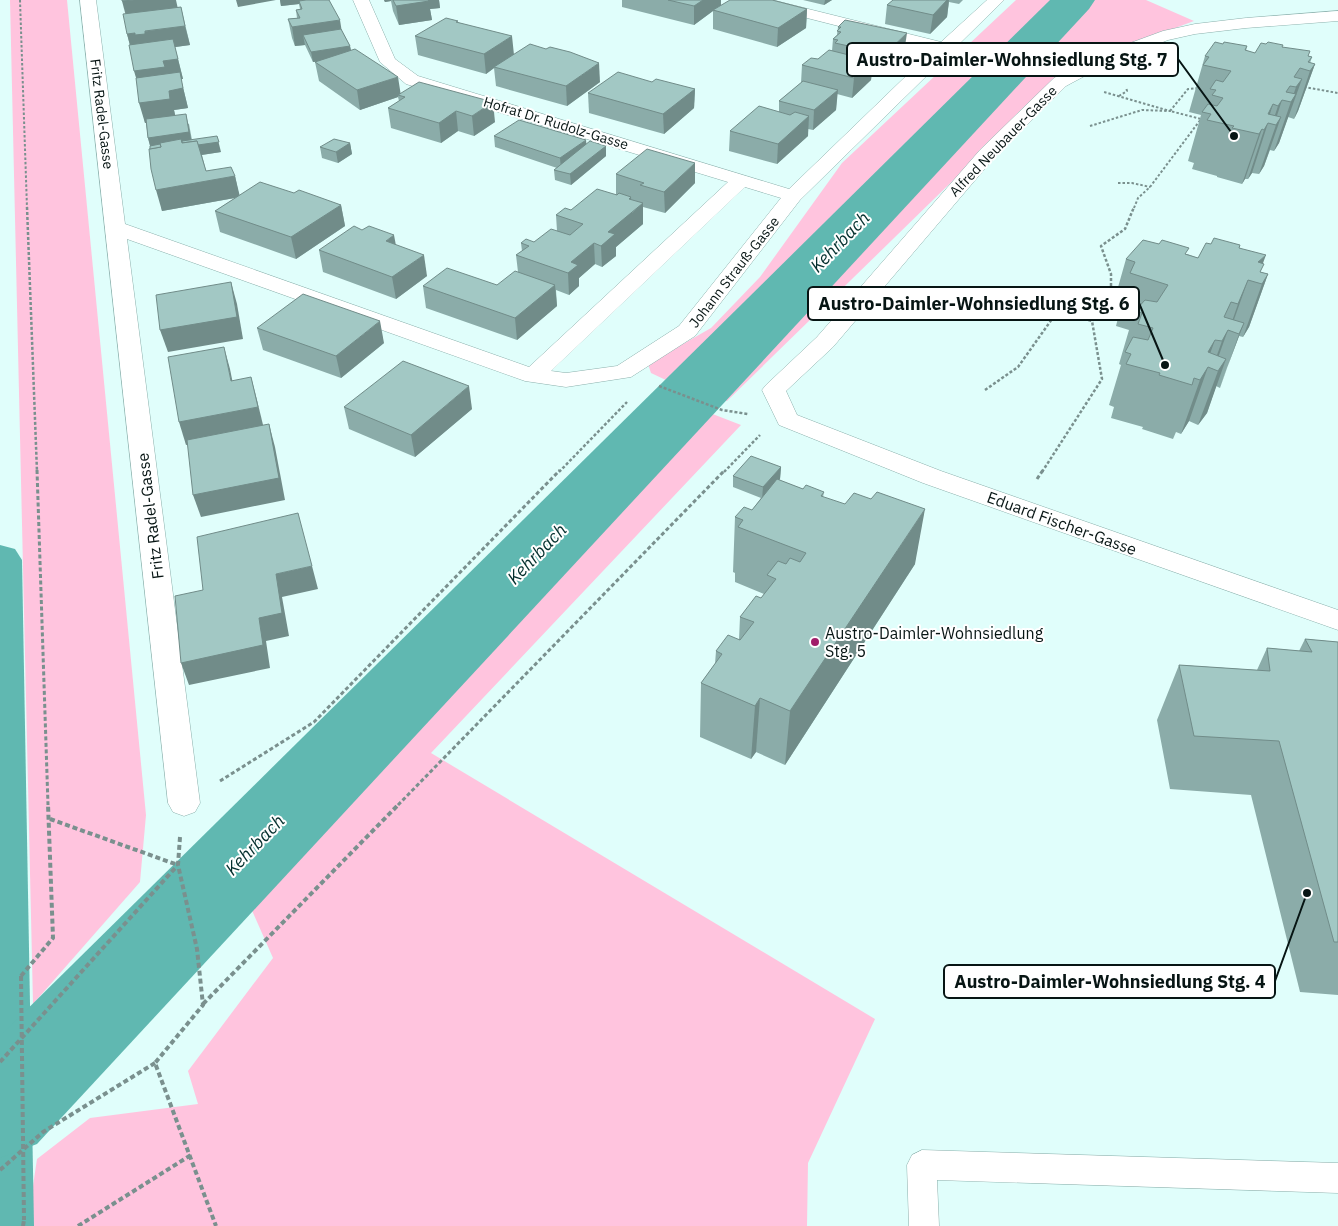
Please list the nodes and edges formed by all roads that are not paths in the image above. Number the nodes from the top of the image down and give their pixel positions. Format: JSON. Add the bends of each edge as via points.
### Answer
{"nodes":[{"id":1,"x":88,"y":0,"type":"edge"},
{"id":2,"x":361,"y":0,"type":"edge"},
{"id":3,"x":753,"y":0,"type":"edge"},
{"id":4,"x":996,"y":0,"type":"edge"},
{"id":5,"x":1338,"y":16,"type":"edge"},
{"id":6,"x":944,"y":48,"type":"junction"},
{"id":7,"x":742,"y":180,"type":"junction"},
{"id":8,"x":794,"y":196,"type":"junction"},
{"id":9,"x":116,"y":228,"type":"junction"},
{"id":10,"x":533,"y":376,"type":"junction"},
{"id":11,"x":787,"y":420,"type":"joint"},
{"id":12,"x":1338,"y":620,"type":"edge"},
{"id":13,"x":184,"y":803,"type":"road end"},
{"id":14,"x":1338,"y":1178,"type":"edge"},
{"id":15,"x":924,"y":1226,"type":"edge"}],
"edges":[{"from":1,"to":9,"type":"street","name":"Fritz Radel-Gasse"},
{"from":2,"to":7,"type":"street","name":"Hofrat Dr. Rudolz-Gasse","via":[[388,62],[412,80]]},
{"from":3,"to":6,"type":"street"},
{"from":4,"to":6,"type":"street","name":"Johann Strauß-Gasse"},
{"from":5,"to":11,"type":"street","name":"Alfred Neubauer-Gasse","via":[[1246,23],[1163,36],[1101,60],[1060,82],[987,154],[825,342],[774,390]]},
{"from":6,"to":8,"type":"street","name":"Johann Strauß-Gasse"},
{"from":7,"to":8,"type":"street","name":"Hofrat Dr. Rudolz-Gasse"},
{"from":7,"to":10,"type":"street"},
{"from":8,"to":10,"type":"street","name":"Johann Strauß-Gasse","via":[[686,331],[623,372],[566,380]]},
{"from":9,"to":10,"type":"street"},
{"from":9,"to":13,"type":"street","name":"Fritz Radel-Gasse"},
{"from":11,"to":12,"type":"street","name":"Eduard Fischer-Gasse","via":[[932,477]]},
{"from":14,"to":15,"type":"lane","via":[[922,1165]]}]}
